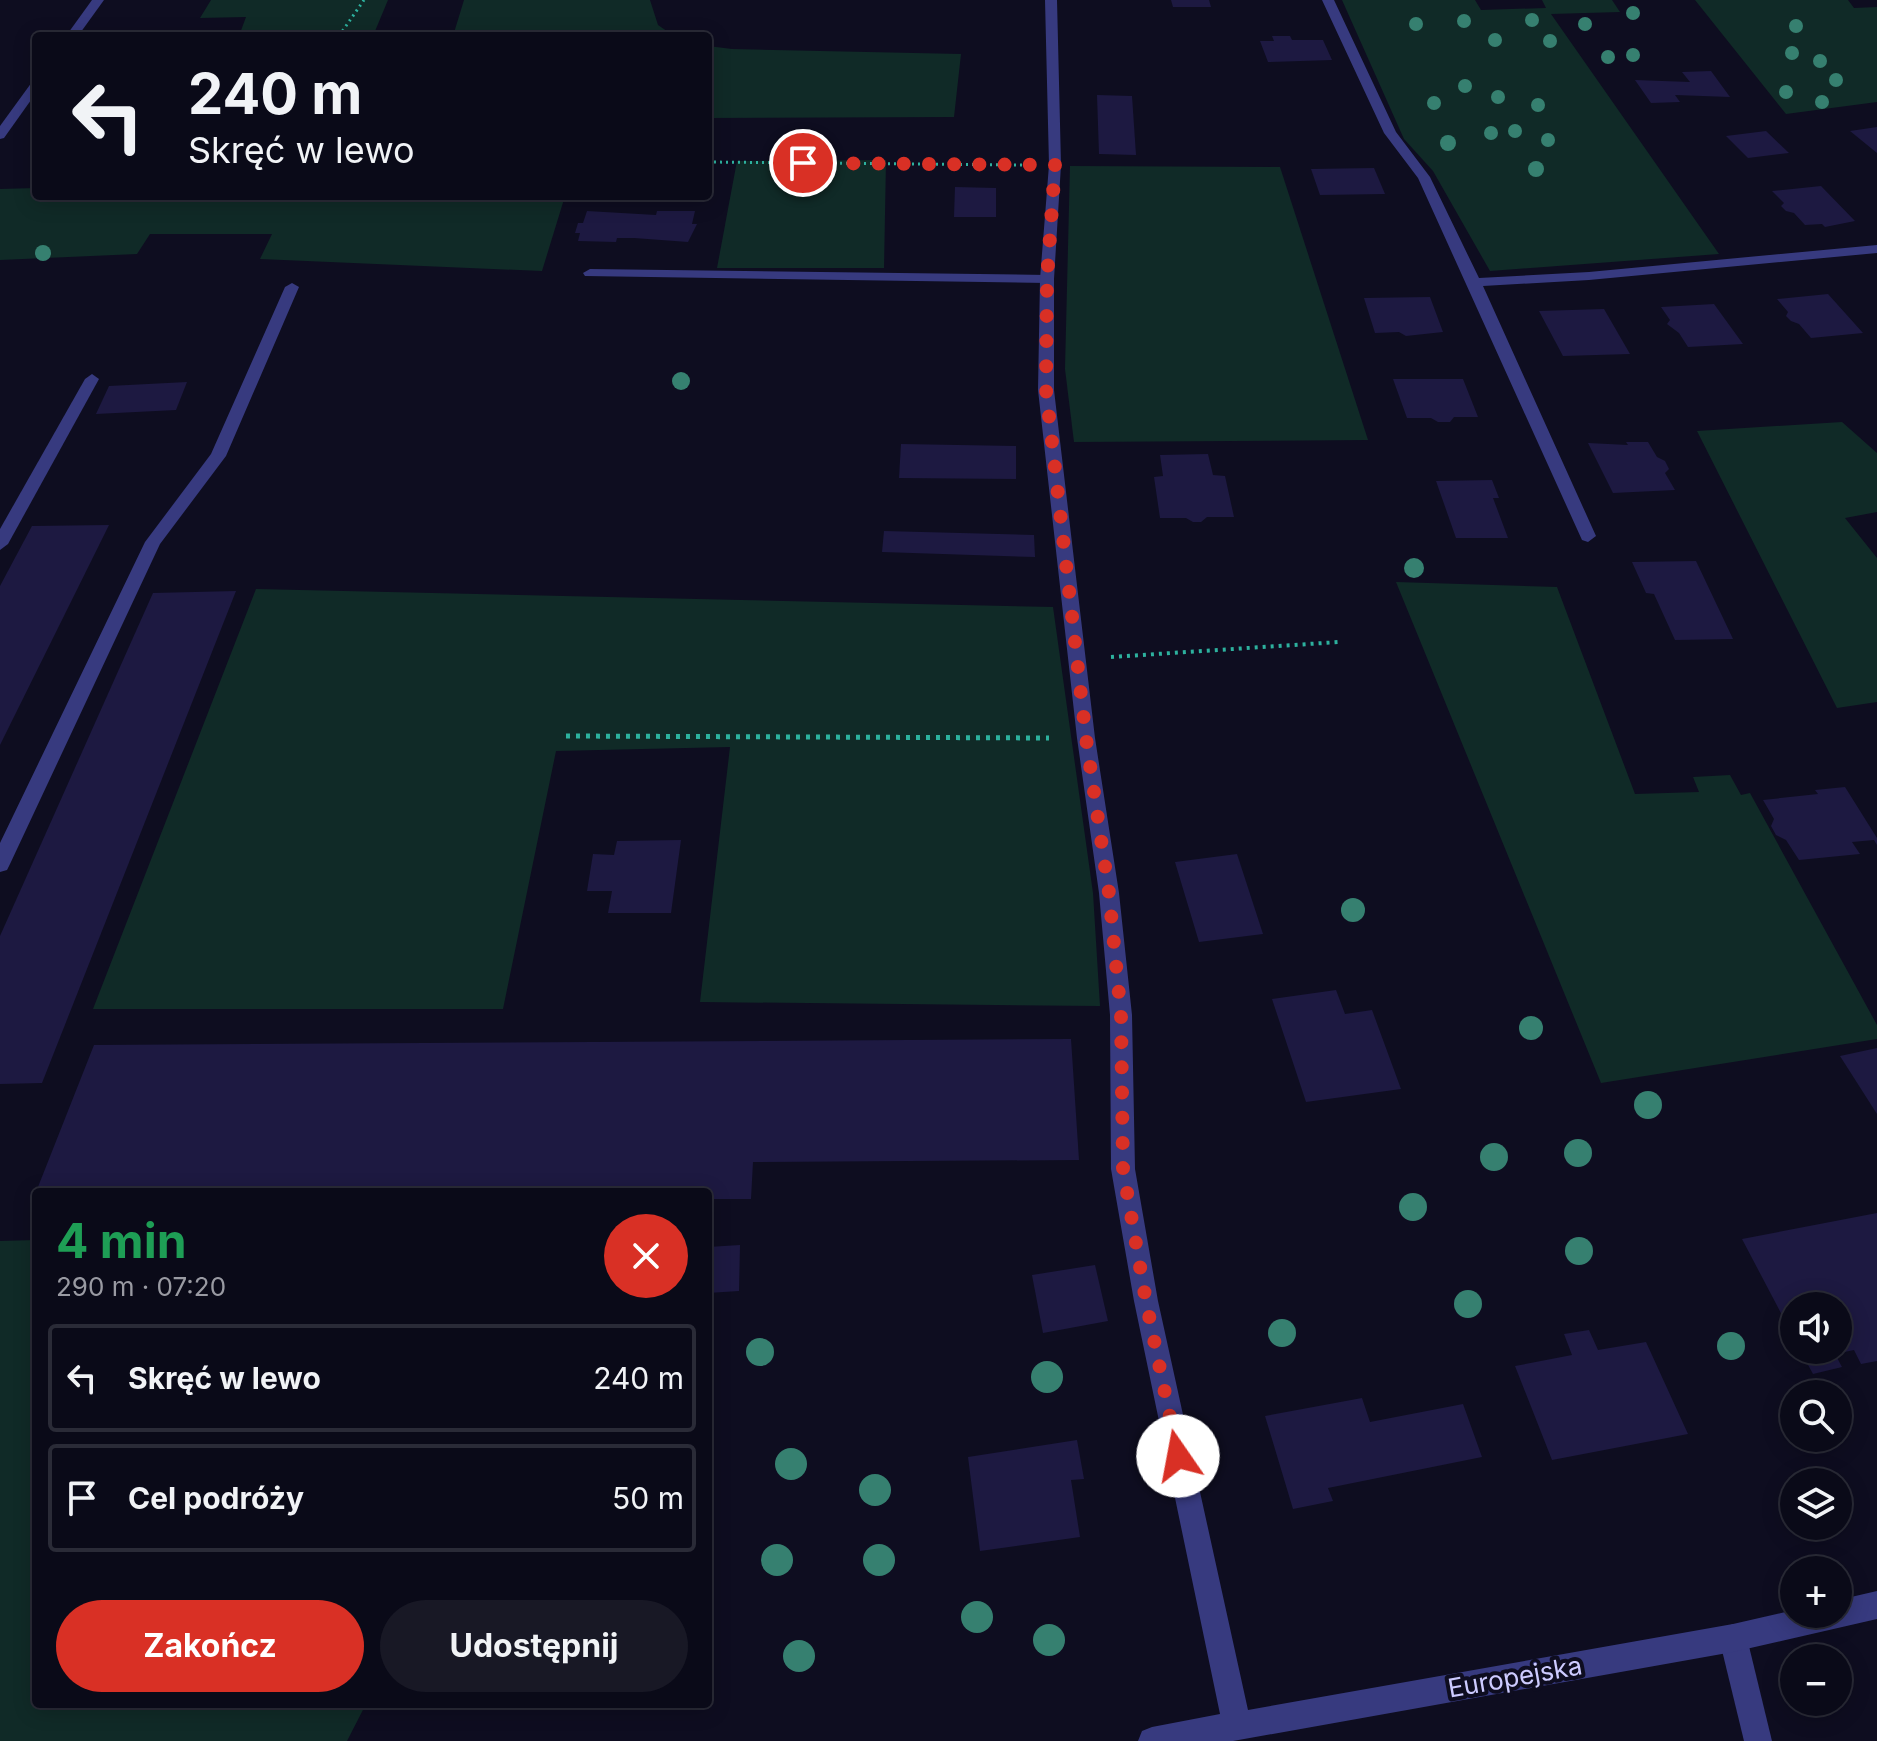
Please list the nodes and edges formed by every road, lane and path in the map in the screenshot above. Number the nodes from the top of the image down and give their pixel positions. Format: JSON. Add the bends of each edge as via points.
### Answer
{"nodes":[{"id":1,"x":98,"y":0,"type":"edge"},
{"id":2,"x":364,"y":0,"type":"edge"},
{"id":3,"x":1051,"y":0,"type":"edge"},
{"id":4,"x":1328,"y":0,"type":"edge"},
{"id":5,"x":75,"y":32,"type":"edge"},
{"id":6,"x":342,"y":32,"type":"edge"},
{"id":7,"x":32,"y":91,"type":"edge"},
{"id":8,"x":0,"y":135,"type":"edge"},
{"id":9,"x":712,"y":162,"type":"edge"},
{"id":10,"x":1055,"y":165,"type":"junction"},
{"id":11,"x":1877,"y":249,"type":"edge"},
{"id":12,"x":590,"y":273,"type":"dead end"},
{"id":13,"x":1047,"y":279,"type":"junction"},
{"id":14,"x":1474,"y":282,"type":"junction"},
{"id":15,"x":292,"y":287,"type":"dead end"},
{"id":16,"x":92,"y":379,"type":"dead end"},
{"id":17,"x":1588,"y":536,"type":"dead end"},
{"id":18,"x":0,"y":544,"type":"edge"},
{"id":19,"x":1339,"y":642,"type":"dead end"},
{"id":20,"x":1078,"y":659,"type":"junction"},
{"id":21,"x":566,"y":736,"type":"dead end"},
{"id":22,"x":1086,"y":738,"type":"junction"},
{"id":23,"x":0,"y":864,"type":"edge"},
{"id":24,"x":1877,"y":1605,"type":"edge"},
{"id":25,"x":1733,"y":1638,"type":"junction"},
{"id":26,"x":1237,"y":1725,"type":"junction"},
{"id":27,"x":1152,"y":1741,"type":"edge"},
{"id":28,"x":1758,"y":1741,"type":"edge"}],
"edges":[{"from":1,"to":5,"type":"street"},
{"from":2,"to":6,"type":"path"},
{"from":3,"to":10,"type":"street"},
{"from":4,"to":14,"type":"street","via":[[1390,133],[1424,177]]},
{"from":7,"to":8,"type":"street"},
{"from":9,"to":10,"type":"path"},
{"from":10,"to":13,"type":"street"},
{"from":11,"to":14,"type":"street"},
{"from":12,"to":13,"type":"street"},
{"from":13,"to":20,"type":"street","via":[[1046,390]]},
{"from":14,"to":17,"type":"street"},
{"from":15,"to":23,"type":"street","via":[[218,456],[153,542]]},
{"from":16,"to":18,"type":"street"},
{"from":19,"to":20,"type":"path"},
{"from":20,"to":22,"type":"street"},
{"from":21,"to":22,"type":"path"},
{"from":22,"to":26,"type":"street","via":[[1121,1015],[1123,1169]]},
{"from":24,"to":25,"type":"street","name":"Europejska"},
{"from":25,"to":26,"type":"street","name":"Europejska"},
{"from":25,"to":28,"type":"street"},
{"from":26,"to":27,"type":"street","name":"Europejska"}]}
